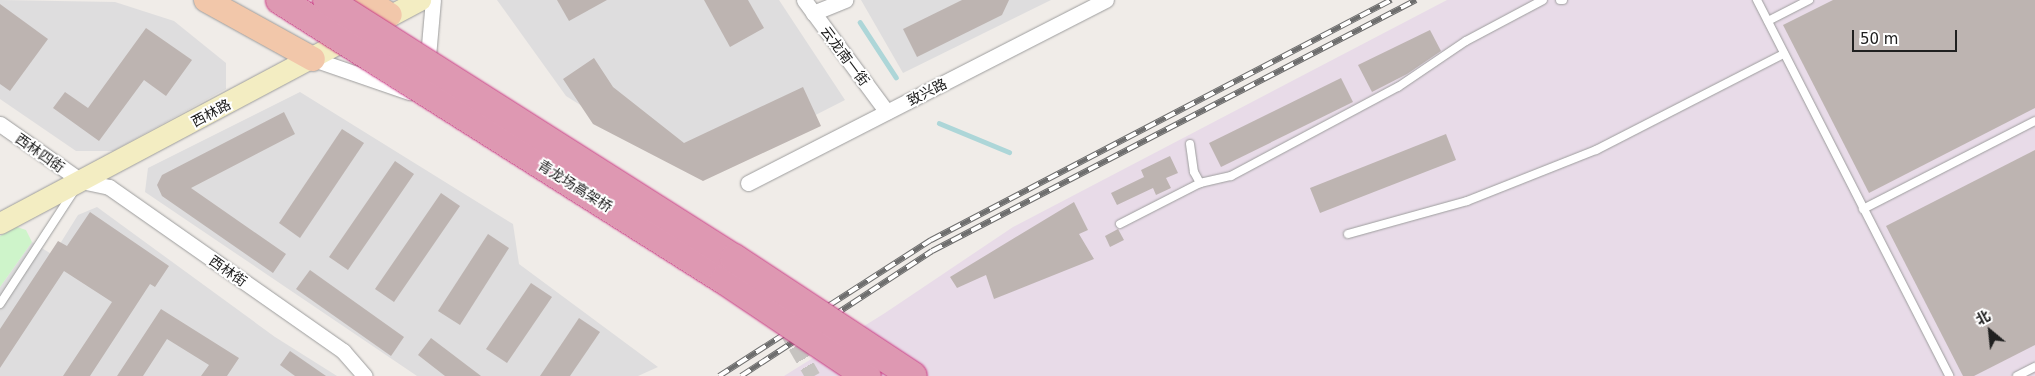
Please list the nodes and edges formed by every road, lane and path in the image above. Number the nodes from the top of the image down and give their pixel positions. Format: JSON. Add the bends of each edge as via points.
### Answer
{"nodes":[{"id":1,"x":206,"y":0,"type":"edge"},
{"id":2,"x":280,"y":0,"type":"edge"},
{"id":3,"x":327,"y":0,"type":"edge"},
{"id":4,"x":368,"y":0,"type":"edge"},
{"id":5,"x":420,"y":0,"type":"edge"},
{"id":6,"x":433,"y":0,"type":"edge"},
{"id":7,"x":804,"y":0,"type":"edge"},
{"id":8,"x":845,"y":0,"type":"edge"},
{"id":9,"x":1106,"y":0,"type":"edge"},
{"id":10,"x":1543,"y":0,"type":"edge"},
{"id":11,"x":1757,"y":0,"type":"edge"},
{"id":12,"x":1809,"y":0,"type":"edge"},
{"id":13,"x":813,"y":13,"type":"junction"},
{"id":14,"x":390,"y":15,"type":"junction"},
{"id":15,"x":1768,"y":21,"type":"junction"},
{"id":16,"x":1784,"y":54,"type":"junction"},
{"id":17,"x":313,"y":59,"type":"junction"},
{"id":18,"x":425,"y":98,"type":"junction"},
{"id":19,"x":887,"y":112,"type":"junction"},
{"id":20,"x":2035,"y":121,"type":"edge"},
{"id":21,"x":0,"y":124,"type":"edge"},
{"id":22,"x":1190,"y":144,"type":"dead end"},
{"id":23,"x":81,"y":181,"type":"junction"},
{"id":24,"x":748,"y":183,"type":"dead end"},
{"id":25,"x":1200,"y":183,"type":"junction"},
{"id":26,"x":1863,"y":210,"type":"junction"},
{"id":27,"x":0,"y":223,"type":"edge"},
{"id":28,"x":1120,"y":224,"type":"dead end"},
{"id":29,"x":1348,"y":234,"type":"dead end"},
{"id":30,"x":766,"y":295,"type":"dead end"},
{"id":31,"x":0,"y":304,"type":"edge"},
{"id":32,"x":2035,"y":367,"type":"edge"},
{"id":33,"x":365,"y":376,"type":"edge"},
{"id":34,"x":867,"y":376,"type":"edge"},
{"id":35,"x":913,"y":376,"type":"edge"},
{"id":36,"x":1949,"y":376,"type":"edge"},
{"id":37,"x":2017,"y":376,"type":"edge"}],
"edges":[{"from":1,"to":17,"type":"main road"},
{"from":2,"to":34,"type":"highway","name":"青龙场高架桥","bridge":true,"via":[[715,275]]},
{"from":3,"to":35,"type":"highway","name":"青龙场高架桥","bridge":true,"via":[[726,252]]},
{"from":4,"to":14,"type":"main road"},
{"from":5,"to":14,"type":"street","name":"西林路"},
{"from":6,"to":18,"type":"street"},
{"from":7,"to":13,"type":"street","name":"云龙南一街"},
{"from":8,"to":13,"type":"street"},
{"from":9,"to":19,"type":"street","name":"致兴路"},
{"from":10,"to":25,"type":"lane","via":[[1466,41],[1398,87],[1231,176]]},
{"from":11,"to":15,"type":"lane"},
{"from":12,"to":15,"type":"lane"},
{"from":13,"to":19,"type":"street","name":"云龙南一街"},
{"from":14,"to":17,"type":"street","name":"西林路"},
{"from":15,"to":16,"type":"lane"},
{"from":16,"to":26,"type":"lane"},
{"from":16,"to":29,"type":"lane","via":[[1596,150],[1467,201]]},
{"from":17,"to":18,"type":"street"},
{"from":17,"to":23,"type":"street","name":"西林路"},
{"from":18,"to":30,"type":"street","via":[[678,256],[741,276]]},
{"from":19,"to":24,"type":"street","name":"致兴路"},
{"from":20,"to":26,"type":"lane"},
{"from":21,"to":23,"type":"street","name":"西林四街"},
{"from":22,"to":25,"type":"lane","via":[[1194,172]]},
{"from":23,"to":27,"type":"street","name":"西林路"},
{"from":23,"to":31,"type":"lane"},
{"from":23,"to":33,"type":"street","name":"西林街","via":[[109,188],[343,351]]},
{"from":25,"to":28,"type":"lane"},
{"from":26,"to":36,"type":"lane"},
{"from":32,"to":37,"type":"lane"}]}
